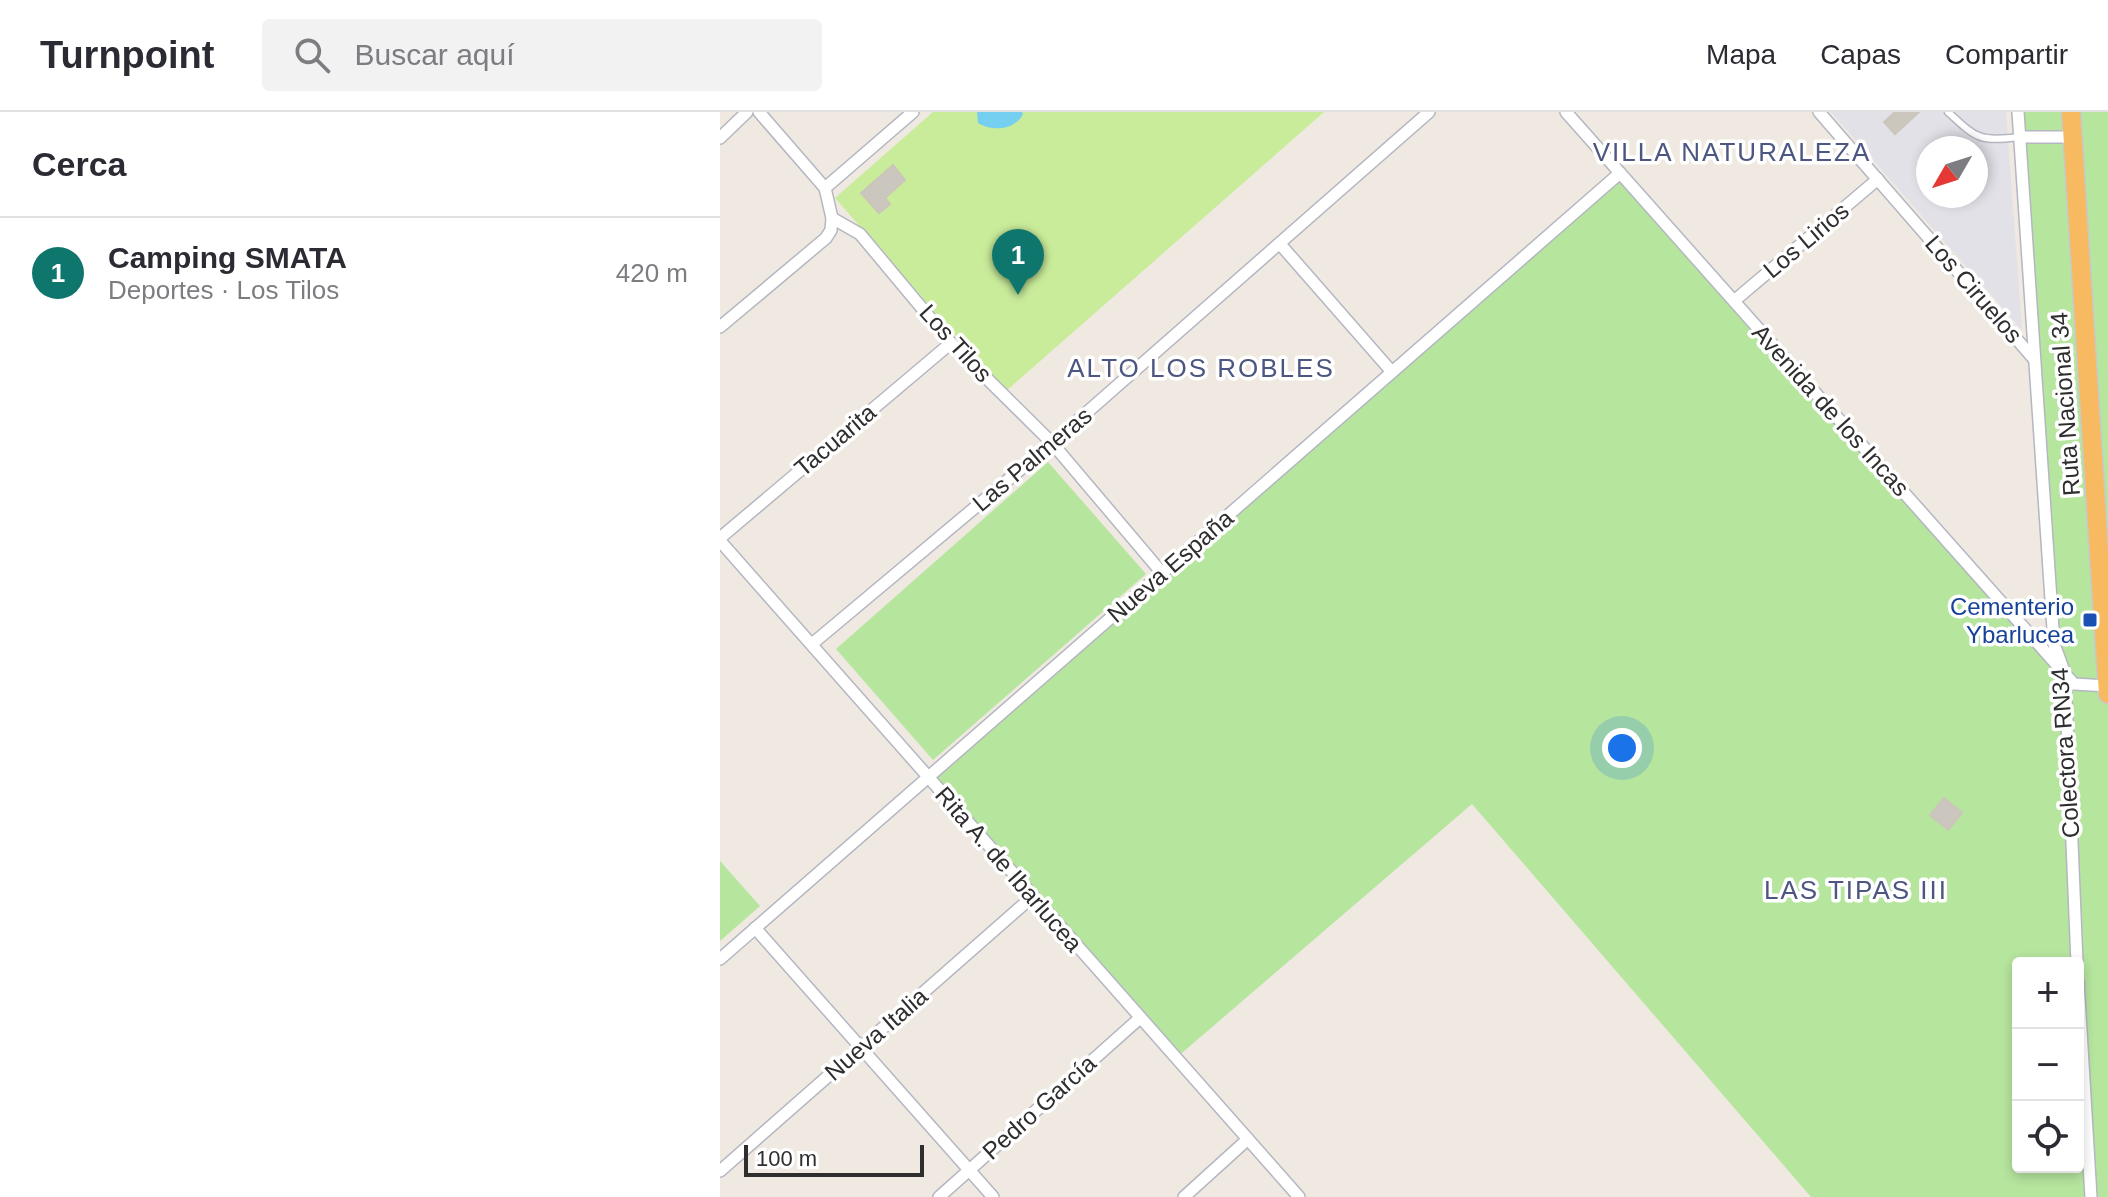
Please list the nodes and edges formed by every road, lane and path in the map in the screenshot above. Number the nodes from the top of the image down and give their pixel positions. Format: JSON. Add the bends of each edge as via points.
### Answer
{"nodes":[{"id":1,"x":747,"y":112,"type":"edge"},
{"id":2,"x":759,"y":112,"type":"edge"},
{"id":3,"x":913,"y":112,"type":"edge"},
{"id":4,"x":1429,"y":112,"type":"edge"},
{"id":5,"x":1566,"y":112,"type":"edge"},
{"id":6,"x":1819,"y":112,"type":"edge"},
{"id":7,"x":1948,"y":112,"type":"edge"},
{"id":8,"x":2018,"y":112,"type":"edge"},
{"id":9,"x":2071,"y":112,"type":"edge"},
{"id":10,"x":2019,"y":137,"type":"junction"},
{"id":11,"x":2072,"y":137,"type":"junction"},
{"id":12,"x":720,"y":138,"type":"edge"},
{"id":13,"x":1620,"y":173,"type":"junction"},
{"id":14,"x":1878,"y":179,"type":"junction"},
{"id":15,"x":825,"y":188,"type":"junction"},
{"id":16,"x":832,"y":218,"type":"junction"},
{"id":17,"x":1280,"y":244,"type":"junction"},
{"id":18,"x":1734,"y":301,"type":"junction"},
{"id":19,"x":720,"y":327,"type":"edge"},
{"id":20,"x":951,"y":343,"type":"junction"},
{"id":21,"x":2034,"y":359,"type":"junction"},
{"id":22,"x":1392,"y":372,"type":"junction"},
{"id":23,"x":1052,"y":443,"type":"junction"},
{"id":24,"x":720,"y":539,"type":"edge"},
{"id":25,"x":1162,"y":573,"type":"junction"},
{"id":26,"x":812,"y":644,"type":"junction"},
{"id":27,"x":2065,"y":674,"type":"junction"},
{"id":28,"x":2108,"y":686,"type":"edge"},
{"id":29,"x":2108,"y":694,"type":"edge"},
{"id":30,"x":929,"y":777,"type":"junction"},
{"id":31,"x":1032,"y":897,"type":"junction"},
{"id":32,"x":755,"y":928,"type":"junction"},
{"id":33,"x":2077,"y":957,"type":"edge"},
{"id":34,"x":720,"y":959,"type":"edge"},
{"id":35,"x":1140,"y":1018,"type":"junction"},
{"id":36,"x":2081,"y":1029,"type":"edge"},
{"id":37,"x":860,"y":1047,"type":"junction"},
{"id":38,"x":1248,"y":1139,"type":"junction"},
{"id":39,"x":969,"y":1170,"type":"junction"},
{"id":40,"x":720,"y":1171,"type":"edge"},
{"id":41,"x":939,"y":1197,"type":"edge"},
{"id":42,"x":993,"y":1197,"type":"edge"},
{"id":43,"x":1184,"y":1197,"type":"edge"},
{"id":44,"x":1299,"y":1197,"type":"edge"},
{"id":45,"x":2091,"y":1197,"type":"edge"}],
"edges":[{"from":1,"to":12,"type":"street"},
{"from":2,"to":15,"type":"street"},
{"from":3,"to":15,"type":"street"},
{"from":4,"to":17,"type":"street","name":"Las Palmeras"},
{"from":5,"to":13,"type":"street","name":"Avenida de los Incas"},
{"from":6,"to":14,"type":"street","name":"Los Ciruelos"},
{"from":7,"to":10,"type":"lane","via":[[1973,135],[1992,140]]},
{"from":8,"to":10,"type":"street","name":"Colectora RN34"},
{"from":9,"to":11,"type":"highway","name":"Ruta Nacional 34"},
{"from":10,"to":11,"type":"street"},
{"from":10,"to":21,"type":"street","name":"Colectora RN34"},
{"from":11,"to":28,"type":"highway","name":"Ruta Nacional 34"},
{"from":13,"to":18,"type":"street","name":"Avenida de los Incas"},
{"from":13,"to":22,"type":"street","name":"Nueva España"},
{"from":14,"to":18,"type":"street","name":"Los Lirios"},
{"from":14,"to":21,"type":"street","name":"Los Ciruelos"},
{"from":15,"to":16,"type":"street"},
{"from":16,"to":19,"type":"street","via":[[826,238]]},
{"from":16,"to":20,"type":"street","name":"Los Tilos","via":[[860,234]]},
{"from":17,"to":22,"type":"street"},
{"from":17,"to":23,"type":"street","name":"Las Palmeras"},
{"from":18,"to":27,"type":"street","name":"Avenida de los Incas"},
{"from":20,"to":23,"type":"street","name":"Los Tilos"},
{"from":20,"to":24,"type":"street","name":"Tacuarita"},
{"from":21,"to":27,"type":"street","name":"Colectora RN34","via":[[2054,644]]},
{"from":22,"to":25,"type":"street","name":"Nueva España"},
{"from":23,"to":25,"type":"street","name":"Los Tilos"},
{"from":23,"to":26,"type":"street","name":"Las Palmeras"},
{"from":24,"to":26,"type":"street","name":"Rita A. de Ibarlucea"},
{"from":25,"to":30,"type":"street","name":"Nueva España"},
{"from":26,"to":30,"type":"street","name":"Rita A. de Ibarlucea"},
{"from":27,"to":28,"type":"street","via":[[2074,684]]},
{"from":27,"to":33,"type":"street","name":"Colectora RN34"},
{"from":28,"to":29,"type":"highway","name":"Ruta Nacional 34"},
{"from":30,"to":31,"type":"street","name":"Rita A. de Ibarlucea"},
{"from":30,"to":32,"type":"street","name":"Nueva España"},
{"from":31,"to":35,"type":"street","name":"Rita A. de Ibarlucea"},
{"from":31,"to":37,"type":"street","name":"Nueva Italia"},
{"from":32,"to":34,"type":"street","name":"Nueva España"},
{"from":32,"to":37,"type":"street"},
{"from":35,"to":38,"type":"street","name":"Rita A. de Ibarlucea"},
{"from":35,"to":39,"type":"street","name":"Pedro García"},
{"from":36,"to":45,"type":"street"},
{"from":37,"to":39,"type":"street"},
{"from":37,"to":40,"type":"street","name":"Nueva Italia"},
{"from":38,"to":43,"type":"street"},
{"from":38,"to":44,"type":"street","name":"Rita A. de Ibarlucea"},
{"from":39,"to":41,"type":"street","name":"Pedro García"},
{"from":39,"to":42,"type":"street"}]}
